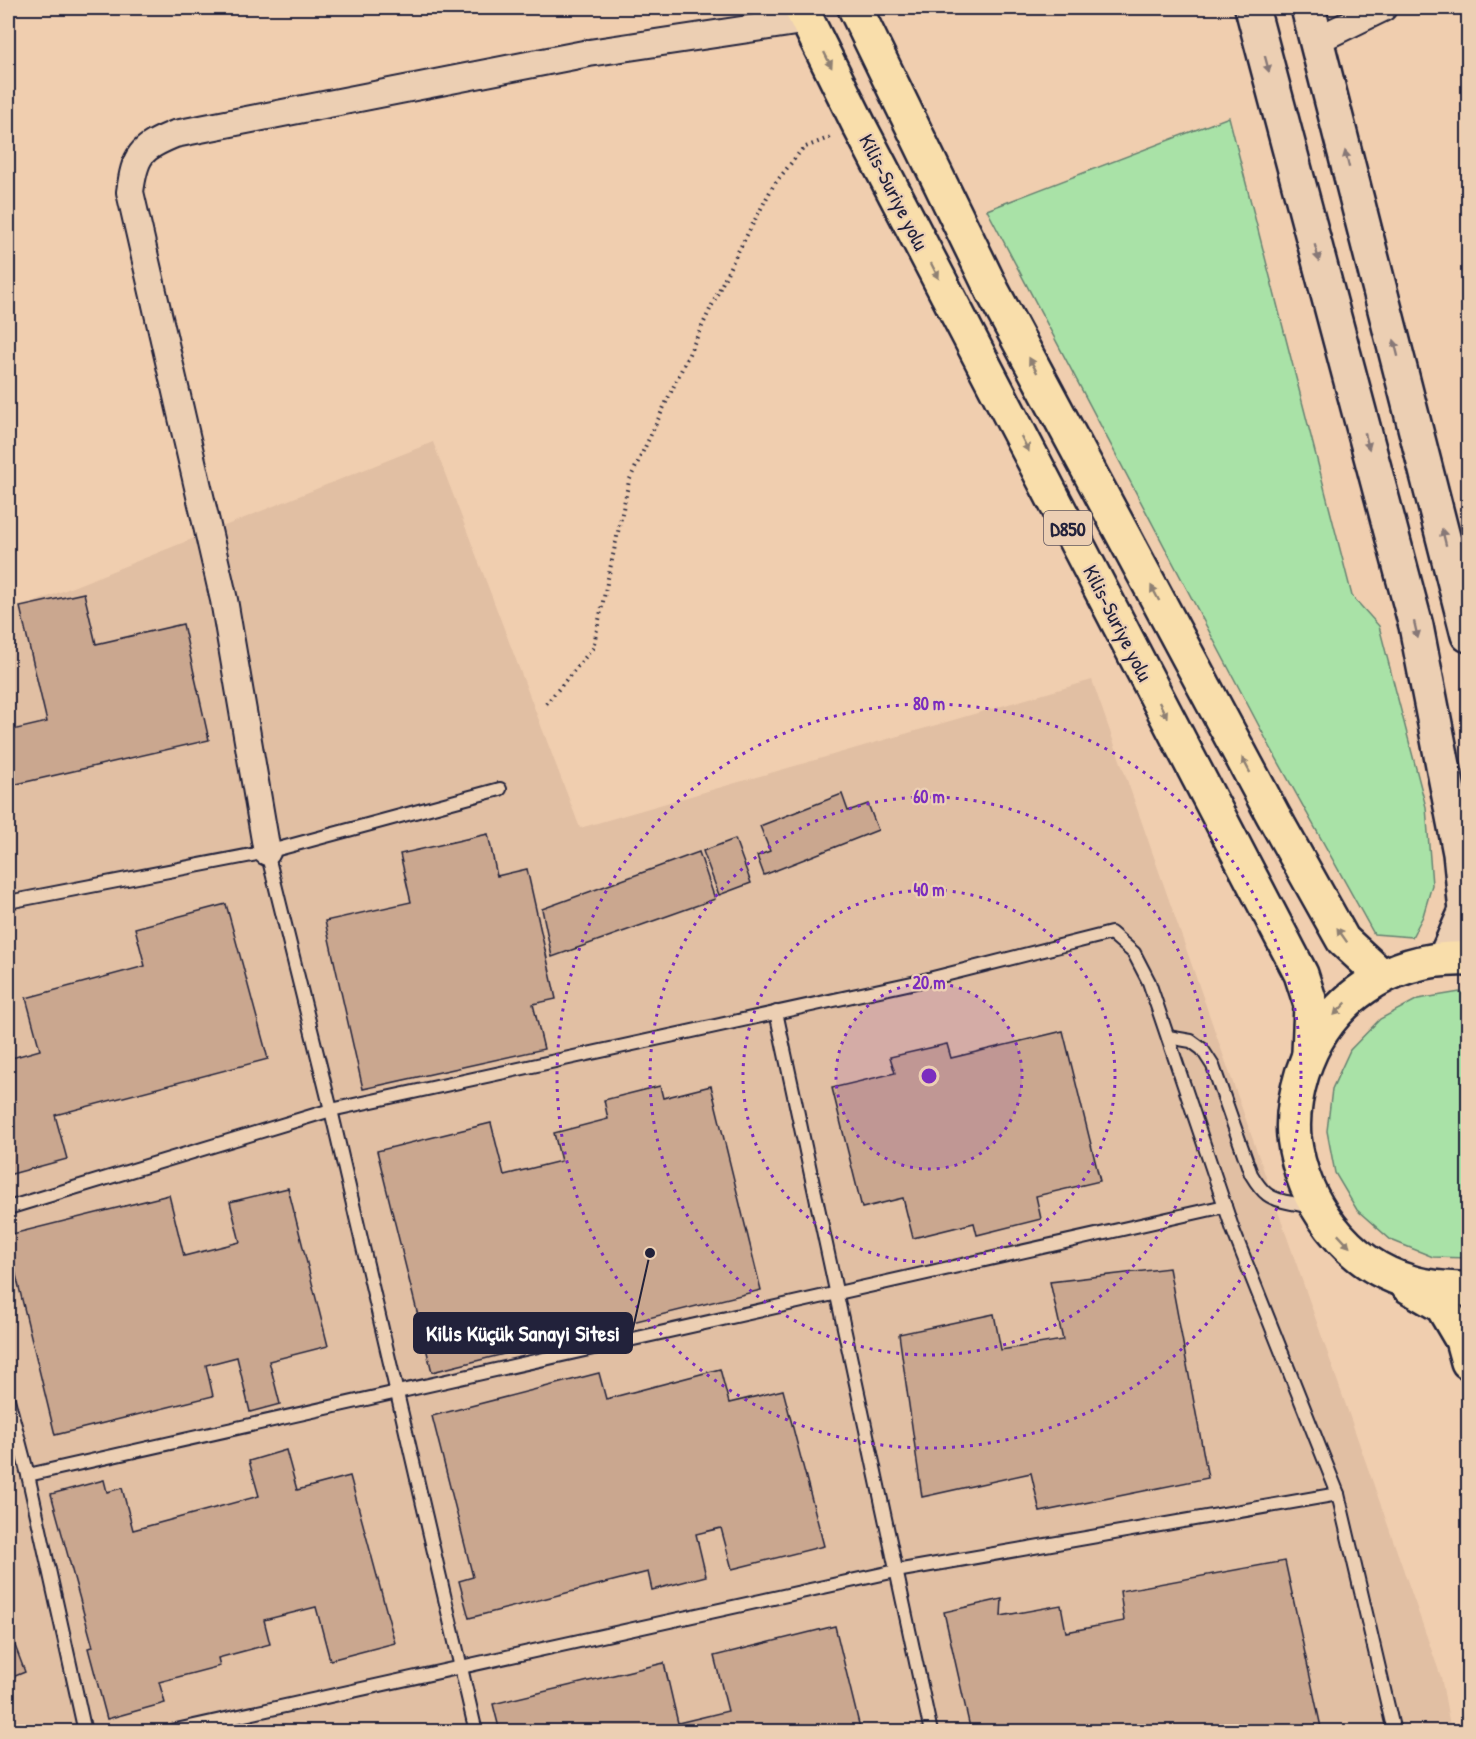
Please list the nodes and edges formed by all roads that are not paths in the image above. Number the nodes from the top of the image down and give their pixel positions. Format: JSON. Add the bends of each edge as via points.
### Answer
{"nodes":[{"id":1,"x":855,"y":8,"type":"edge"},
{"id":2,"x":1252,"y":8,"type":"edge"},
{"id":3,"x":1308,"y":8,"type":"edge"},
{"id":4,"x":1383,"y":8,"type":"edge"},
{"id":5,"x":805,"y":14,"type":"edge"},
{"id":6,"x":1317,"y":40,"type":"junction"},
{"id":7,"x":1468,"y":635,"type":"edge"},
{"id":8,"x":500,"y":789,"type":"dead end"},
{"id":9,"x":267,"y":852,"type":"junction"},
{"id":10,"x":8,"y":902,"type":"edge"},
{"id":11,"x":1457,"y":958,"type":"edge"},
{"id":12,"x":1383,"y":976,"type":"junction"},
{"id":13,"x":776,"y":1012,"type":"junction"},
{"id":14,"x":1168,"y":1037,"type":"junction"},
{"id":15,"x":1309,"y":1053,"type":"junction"},
{"id":16,"x":331,"y":1110,"type":"junction"},
{"id":17,"x":1225,"y":1206,"type":"junction"},
{"id":18,"x":8,"y":1208,"type":"edge"},
{"id":19,"x":1321,"y":1215,"type":"junction"},
{"id":20,"x":1378,"y":1269,"type":"junction"},
{"id":21,"x":1468,"y":1290,"type":"edge"},
{"id":22,"x":836,"y":1293,"type":"junction"},
{"id":23,"x":1468,"y":1362,"type":"edge"},
{"id":24,"x":397,"y":1392,"type":"junction"},
{"id":25,"x":8,"y":1399,"type":"edge"},
{"id":26,"x":28,"y":1475,"type":"junction"},
{"id":27,"x":1338,"y":1494,"type":"junction"},
{"id":28,"x":896,"y":1571,"type":"junction"},
{"id":29,"x":461,"y":1667,"type":"junction"},
{"id":30,"x":85,"y":1731,"type":"edge"},
{"id":31,"x":167,"y":1731,"type":"edge"},
{"id":32,"x":476,"y":1731,"type":"edge"},
{"id":33,"x":931,"y":1731,"type":"edge"},
{"id":34,"x":1394,"y":1731,"type":"edge"}],
"edges":[{"from":12,"to":1,"type":"highway","number":"D850","one_way":true,"via":[[1343,940],[1273,815],[993,292]]},
{"from":2,"to":11,"type":"main road","one_way":true,"via":[[1416,627],[1460,853],[1466,911]]},
{"from":3,"to":6,"type":"main road"},
{"from":4,"to":6,"type":"street"},
{"from":5,"to":9,"type":"street","via":[[175,134],[151,144],[134,165],[130,192],[224,600]]},
{"from":5,"to":15,"type":"highway","name":"Kilis-Suriye yolu","number":"D850","one_way":true,"via":[[1301,974],[1311,1005]]},
{"from":7,"to":6,"type":"main road","one_way":true},
{"from":8,"to":9,"type":"lane"},
{"from":9,"to":10,"type":"lane"},
{"from":9,"to":16,"type":"lane"},
{"from":11,"to":12,"type":"highway","via":[[1413,964]]},
{"from":12,"to":15,"type":"highway","one_way":true,"via":[[1340,1009]]},
{"from":13,"to":14,"type":"lane","via":[[921,981],[1112,933],[1134,953],[1149,982]]},
{"from":13,"to":16,"type":"lane"},
{"from":13,"to":22,"type":"lane"},
{"from":14,"to":17,"type":"lane"},
{"from":14,"to":19,"type":"lane","via":[[1191,1041],[1213,1066],[1260,1190],[1274,1200],[1306,1205]]},
{"from":15,"to":19,"type":"highway","via":[[1296,1093],[1294,1136],[1303,1177]]},
{"from":16,"to":18,"type":"lane"},
{"from":16,"to":24,"type":"lane"},
{"from":17,"to":22,"type":"lane"},
{"from":17,"to":27,"type":"lane"},
{"from":19,"to":20,"type":"highway","one_way":true,"via":[[1347,1245]]},
{"from":20,"to":21,"type":"highway","via":[[1408,1282]]},
{"from":20,"to":23,"type":"highway","via":[[1442,1306],[1462,1340]]},
{"from":22,"to":24,"type":"lane"},
{"from":22,"to":28,"type":"lane"},
{"from":24,"to":26,"type":"lane"},
{"from":24,"to":29,"type":"lane"},
{"from":25,"to":26,"type":"lane"},
{"from":26,"to":30,"type":"lane"},
{"from":27,"to":28,"type":"lane"},
{"from":27,"to":34,"type":"lane"},
{"from":28,"to":29,"type":"lane"},
{"from":28,"to":33,"type":"lane"},
{"from":29,"to":31,"type":"lane"},
{"from":29,"to":32,"type":"lane"}]}
